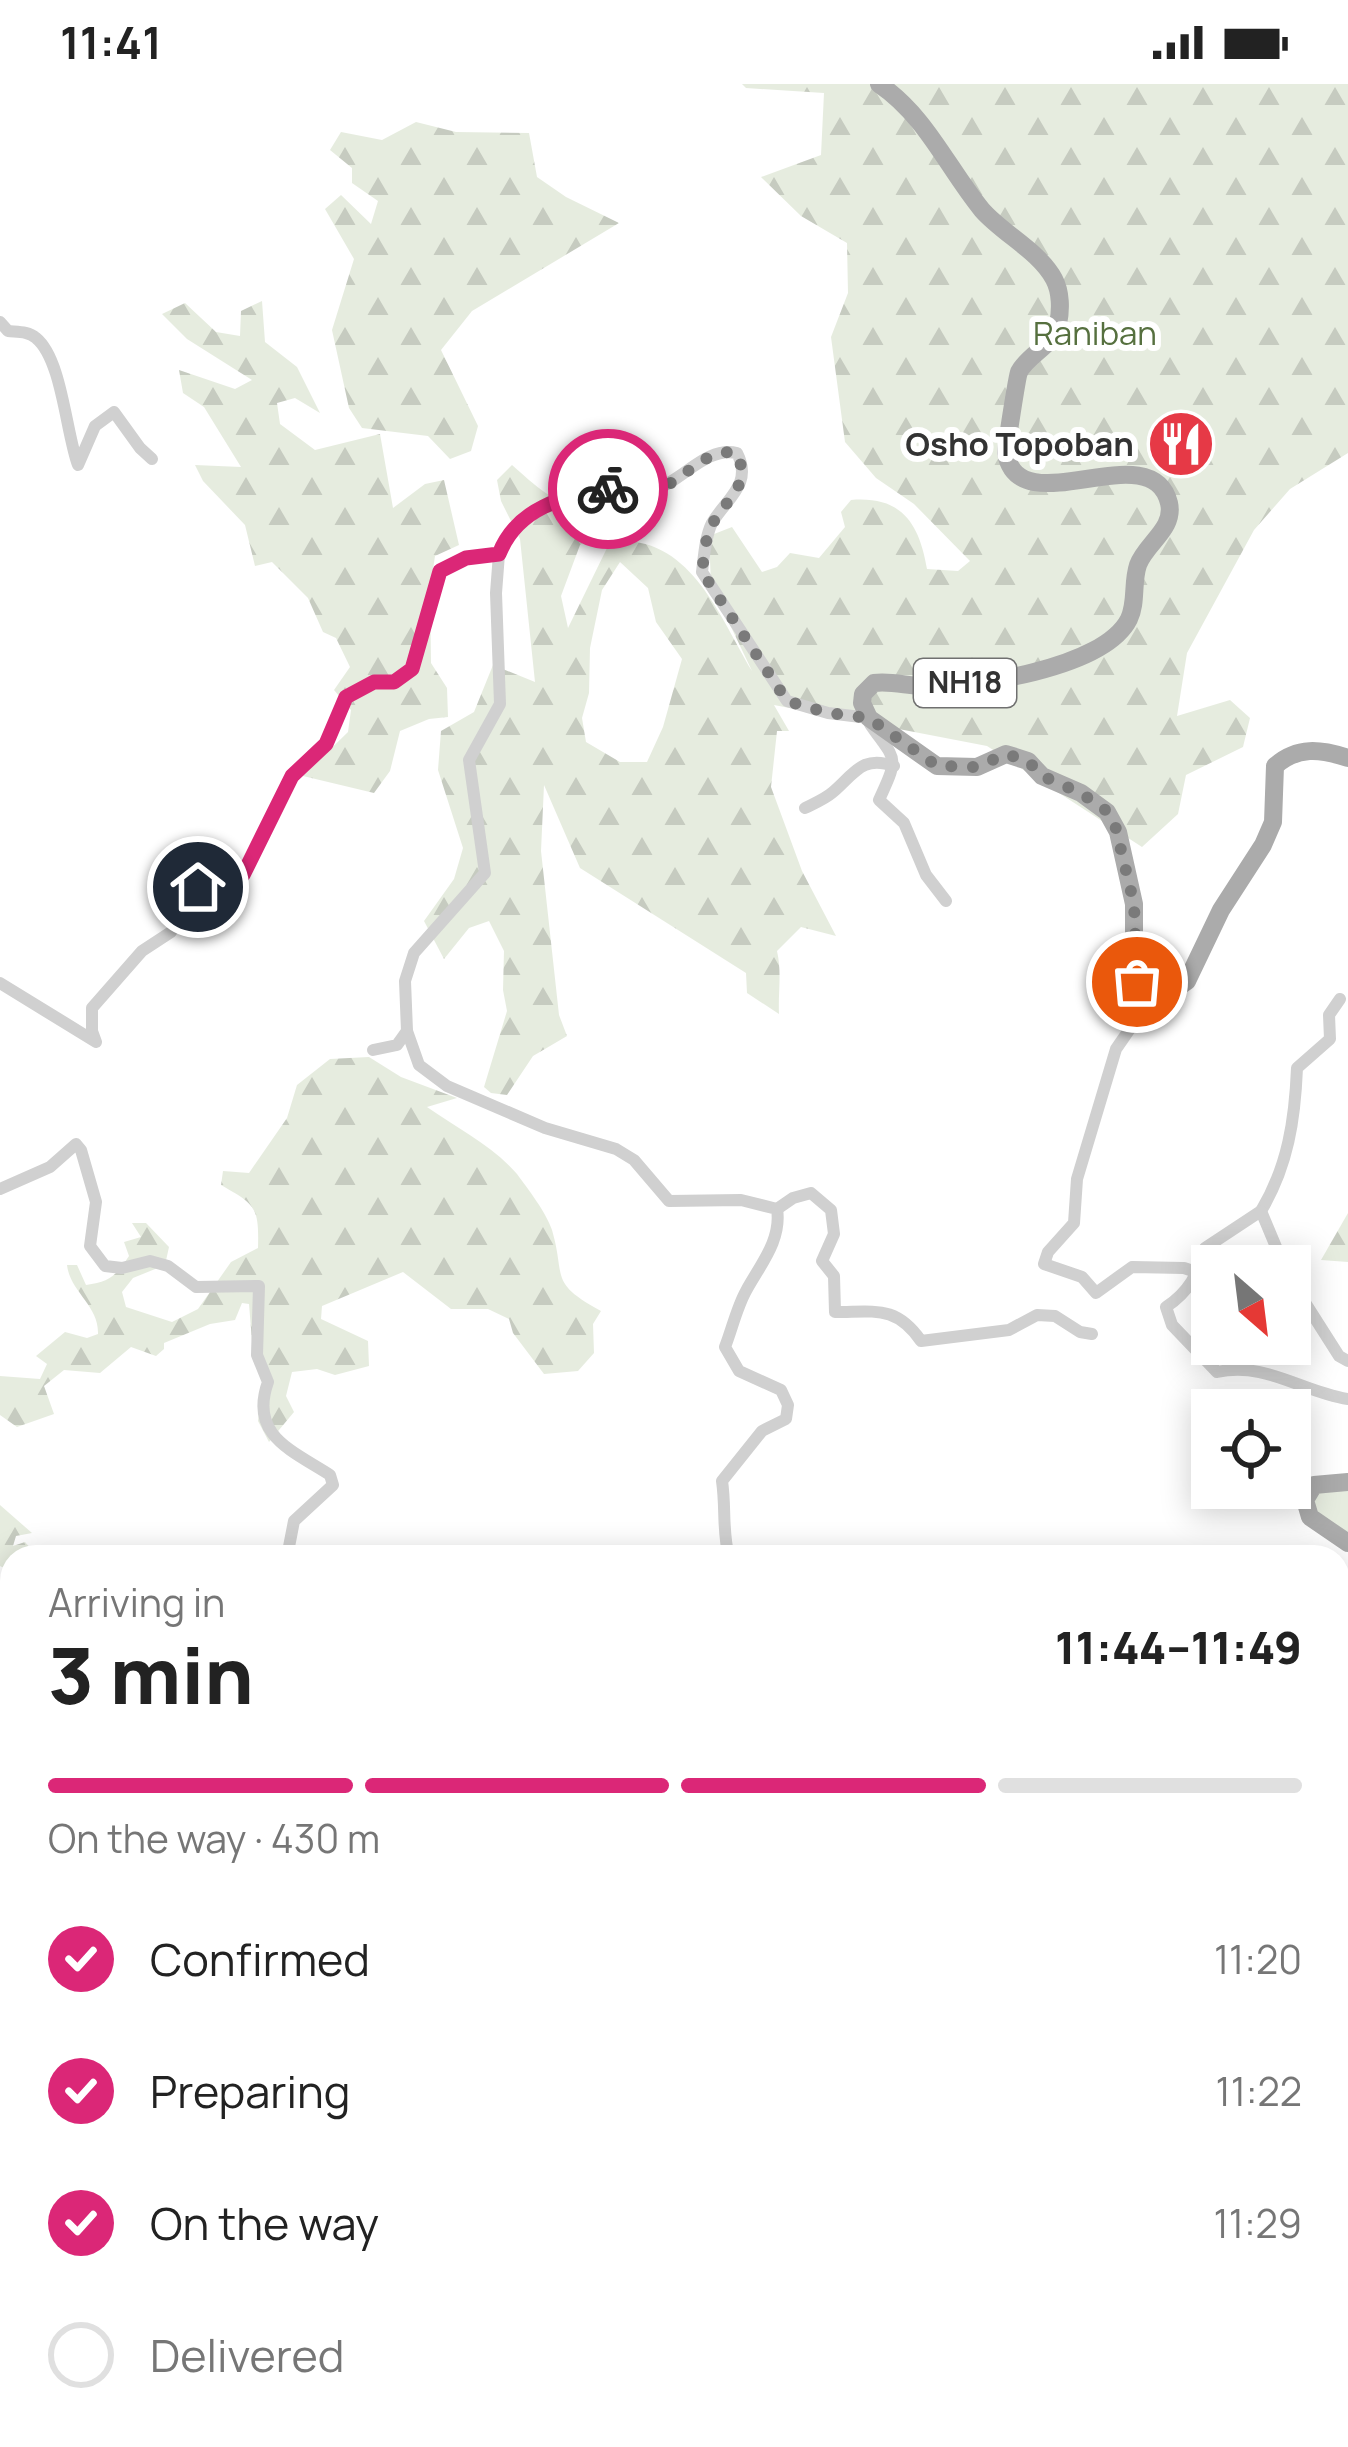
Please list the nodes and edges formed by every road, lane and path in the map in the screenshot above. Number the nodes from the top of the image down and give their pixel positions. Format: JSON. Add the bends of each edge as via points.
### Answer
{"nodes":[{"id":1,"x":879,"y":84,"type":"edge"},
{"id":2,"x":0,"y":322,"type":"edge"},
{"id":3,"x":152,"y":459,"type":"dead end"},
{"id":4,"x":499,"y":554,"type":"junction"},
{"id":5,"x":867,"y":718,"type":"junction"},
{"id":6,"x":1348,"y":758,"type":"edge"},
{"id":7,"x":894,"y":766,"type":"junction"},
{"id":8,"x":806,"y":808,"type":"dead end"},
{"id":9,"x":946,"y":901,"type":"dead end"},
{"id":10,"x":0,"y":983,"type":"edge"},
{"id":11,"x":1154,"y":994,"type":"junction"},
{"id":12,"x":1340,"y":999,"type":"dead end"},
{"id":13,"x":406,"y":1030,"type":"junction"},
{"id":14,"x":373,"y":1050,"type":"dead end"},
{"id":15,"x":0,"y":1189,"type":"edge"},
{"id":16,"x":777,"y":1209,"type":"junction"},
{"id":17,"x":1261,"y":1211,"type":"junction"},
{"id":18,"x":1209,"y":1245,"type":"edge"},
{"id":19,"x":1275,"y":1245,"type":"edge"},
{"id":20,"x":1191,"y":1272,"type":"edge"},
{"id":21,"x":1191,"y":1284,"type":"edge"},
{"id":22,"x":1311,"y":1312,"type":"edge"},
{"id":23,"x":1092,"y":1334,"type":"dead end"},
{"id":24,"x":1191,"y":1345,"type":"edge"},
{"id":25,"x":1348,"y":1361,"type":"edge"},
{"id":26,"x":1209,"y":1365,"type":"edge"},
{"id":27,"x":1348,"y":1399,"type":"edge"},
{"id":28,"x":1348,"y":1482,"type":"edge"},
{"id":29,"x":1348,"y":1543,"type":"edge"},
{"id":30,"x":289,"y":1545,"type":"edge"},
{"id":31,"x":725,"y":1545,"type":"edge"}],
"edges":[{"from":1,"to":5,"type":"main road","number":"NH18","via":[[924,124],[983,211],[1054,278],[1054,336],[1016,382],[1006,452],[1013,468],[1040,484],[1115,474],[1152,479],[1170,509],[1136,570],[1129,619],[1108,644],[1051,667],[977,682],[874,683],[862,694]]},
{"from":2,"to":3,"type":"street","via":[[38,339],[48,356],[78,465],[95,426],[114,412]]},
{"from":4,"to":5,"type":"street","via":[[506,536],[543,504],[612,488],[648,492],[713,454],[736,453],[742,484],[710,527],[702,572],[787,701]]},
{"from":4,"to":10,"type":"street","via":[[440,571],[412,669],[346,697],[326,744],[292,776],[243,875],[198,887],[171,932],[142,951],[92,1008],[97,1042]]},
{"from":4,"to":13,"type":"street","via":[[500,704],[469,760],[485,873],[414,953],[405,981]]},
{"from":5,"to":7,"type":"street"},
{"from":5,"to":11,"type":"main road","number":"NH18","via":[[937,766],[976,767],[1006,754],[1108,812],[1134,904],[1135,976]]},
{"from":6,"to":11,"type":"main road","via":[[1310,749],[1275,766],[1273,821],[1263,845],[1187,981]]},
{"from":7,"to":8,"type":"street","via":[[856,765]]},
{"from":7,"to":9,"type":"street","via":[[879,800],[904,823]]},
{"from":11,"to":20,"type":"street","via":[[1116,1049],[1077,1179],[1074,1223],[1044,1264],[1082,1277],[1096,1292],[1132,1267]]},
{"from":12,"to":17,"type":"street","via":[[1329,1015],[1330,1039],[1297,1068],[1295,1124]]},
{"from":13,"to":14,"type":"street","via":[[397,1046]]},
{"from":13,"to":16,"type":"street","via":[[419,1065],[447,1086],[616,1149],[669,1201],[741,1200]]},
{"from":15,"to":30,"type":"street","via":[[50,1167],[76,1144],[95,1202],[90,1246],[105,1266],[150,1262],[196,1287],[259,1286],[264,1420],[286,1447],[330,1474],[333,1486],[294,1521]]},
{"from":16,"to":23,"type":"street","via":[[811,1193],[832,1210],[834,1234],[822,1261],[834,1276],[835,1312],[884,1311],[906,1320],[920,1341],[1010,1330],[1037,1315]]},
{"from":16,"to":31,"type":"street","via":[[780,1225],[725,1347],[739,1371],[781,1390],[786,1419],[761,1431],[722,1480]]},
{"from":17,"to":18,"type":"street"},
{"from":17,"to":19,"type":"street"},
{"from":21,"to":24,"type":"street","via":[[1166,1307]]},
{"from":22,"to":25,"type":"street"},
{"from":26,"to":27,"type":"street","via":[[1216,1372],[1269,1373]]},
{"from":28,"to":29,"type":"main road","via":[[1314,1485],[1305,1500],[1313,1521]]}]}
